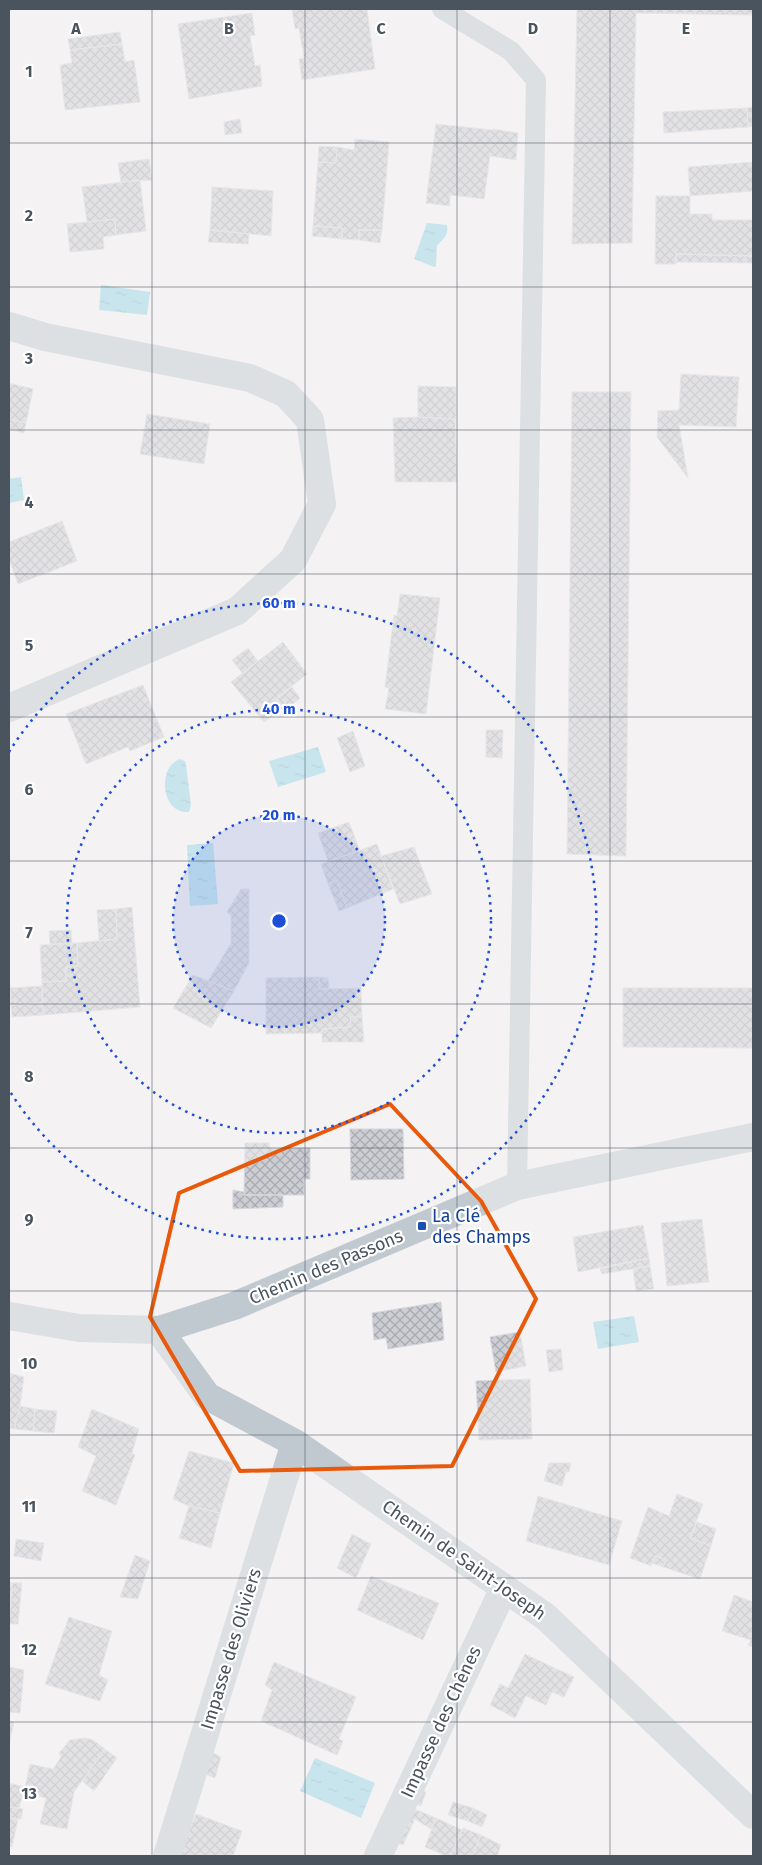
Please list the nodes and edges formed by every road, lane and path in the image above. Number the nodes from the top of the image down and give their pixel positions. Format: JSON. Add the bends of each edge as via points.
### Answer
{"nodes":[{"id":1,"x":442,"y":9,"type":"edge"},
{"id":2,"x":9,"y":326,"type":"edge"},
{"id":3,"x":9,"y":708,"type":"edge"},
{"id":4,"x":753,"y":1137,"type":"edge"},
{"id":5,"x":517,"y":1186,"type":"junction"},
{"id":6,"x":9,"y":1316,"type":"edge"},
{"id":7,"x":159,"y":1330,"type":"junction"},
{"id":8,"x":295,"y":1443,"type":"junction"},
{"id":9,"x":504,"y":1588,"type":"junction"},
{"id":10,"x":753,"y":1815,"type":"edge"},
{"id":11,"x":166,"y":1856,"type":"edge"},
{"id":12,"x":378,"y":1856,"type":"edge"}],
"edges":[{"from":1,"to":5,"type":"lane","via":[[511,51],[536,80]]},
{"from":2,"to":3,"type":"street","via":[[46,337],[250,378],[286,394],[310,420],[322,504],[293,560],[236,611]]},
{"from":4,"to":5,"type":"street","name":"Chemin des Passons"},
{"from":5,"to":7,"type":"street","name":"Chemin des Passons","via":[[234,1306]]},
{"from":6,"to":7,"type":"street","name":"Chemin des Passons","via":[[79,1328]]},
{"from":7,"to":8,"type":"street","name":"Chemin de Saint-Joseph","via":[[207,1396]]},
{"from":8,"to":9,"type":"street","name":"Chemin de Saint-Joseph"},
{"from":8,"to":11,"type":"street","name":"Impasse des Oliviers"},
{"from":9,"to":10,"type":"street","name":"Chemin de Saint-Joseph","via":[[546,1617]]},
{"from":9,"to":12,"type":"street","name":"Impasse des Chênes"}]}
